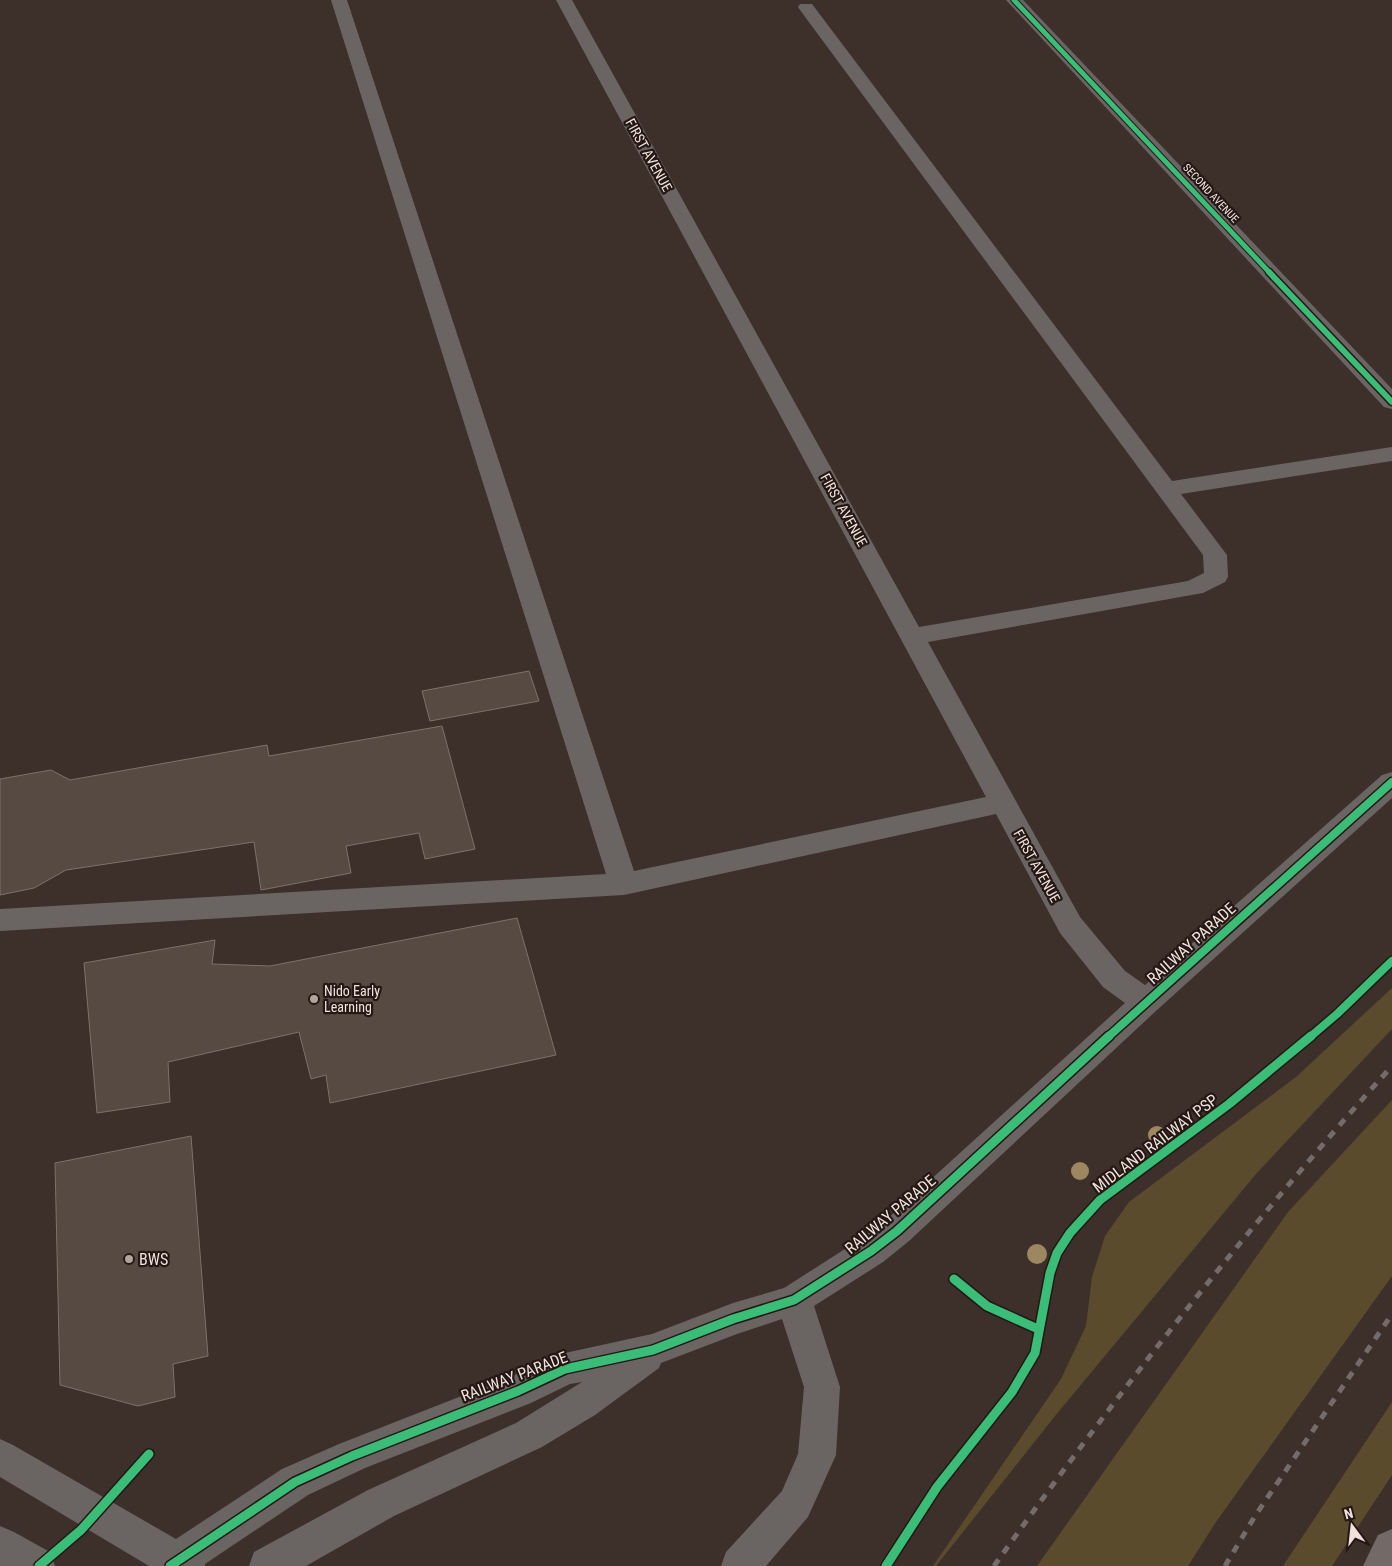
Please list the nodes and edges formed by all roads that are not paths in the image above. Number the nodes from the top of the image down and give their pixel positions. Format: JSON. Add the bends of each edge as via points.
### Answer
{"nodes":[{"id":1,"x":339,"y":0,"type":"edge"},
{"id":2,"x":564,"y":0,"type":"edge"},
{"id":3,"x":1014,"y":0,"type":"edge"},
{"id":4,"x":806,"y":7,"type":"dead end"},
{"id":5,"x":1392,"y":402,"type":"edge"},
{"id":6,"x":1392,"y":454,"type":"edge"},
{"id":7,"x":1166,"y":489,"type":"junction"},
{"id":8,"x":913,"y":636,"type":"junction"},
{"id":9,"x":1392,"y":782,"type":"edge"},
{"id":10,"x":1003,"y":803,"type":"junction"},
{"id":11,"x":624,"y":884,"type":"junction"},
{"id":12,"x":0,"y":920,"type":"edge"},
{"id":13,"x":1146,"y":1002,"type":"junction"},
{"id":14,"x":794,"y":1300,"type":"junction"},
{"id":15,"x":653,"y":1350,"type":"junction"},
{"id":16,"x":0,"y":1457,"type":"edge"},
{"id":17,"x":0,"y":1545,"type":"edge"},
{"id":18,"x":1392,"y":1548,"type":"edge"},
{"id":19,"x":178,"y":1564,"type":"edge"},
{"id":20,"x":36,"y":1566,"type":"edge"},
{"id":21,"x":268,"y":1566,"type":"edge"},
{"id":22,"x":740,"y":1566,"type":"edge"},
{"id":23,"x":1382,"y":1566,"type":"edge"}],
"edges":[{"from":1,"to":11,"type":"street"},
{"from":2,"to":8,"type":"street","name":"FIRST AVENUE"},
{"from":3,"to":5,"type":"street","name":"SECOND AVENUE"},
{"from":4,"to":7,"type":"street"},
{"from":6,"to":7,"type":"street"},
{"from":7,"to":8,"type":"street","via":[[1215,555],[1216,577],[1194,588]]},
{"from":8,"to":10,"type":"street","name":"FIRST AVENUE"},
{"from":9,"to":13,"type":"street","name":"RAILWAY PARADE"},
{"from":10,"to":11,"type":"street"},
{"from":10,"to":13,"type":"street","name":"FIRST AVENUE","via":[[1070,925],[1114,979]]},
{"from":11,"to":12,"type":"street"},
{"from":13,"to":14,"type":"street","name":"RAILWAY PARADE","via":[[896,1231],[871,1251]]},
{"from":14,"to":15,"type":"street","name":"RAILWAY PARADE"},
{"from":14,"to":22,"type":"street","via":[[822,1387],[817,1455],[795,1504]]},
{"from":15,"to":19,"type":"street","name":"RAILWAY PARADE","via":[[564,1368],[518,1391],[352,1456],[295,1482]]},
{"from":15,"to":21,"type":"street","name":"RAILWAY PARADE","via":[[582,1403],[529,1435],[381,1503]]},
{"from":16,"to":19,"type":"street"},
{"from":17,"to":20,"type":"street"},
{"from":18,"to":23,"type":"highway"}]}
